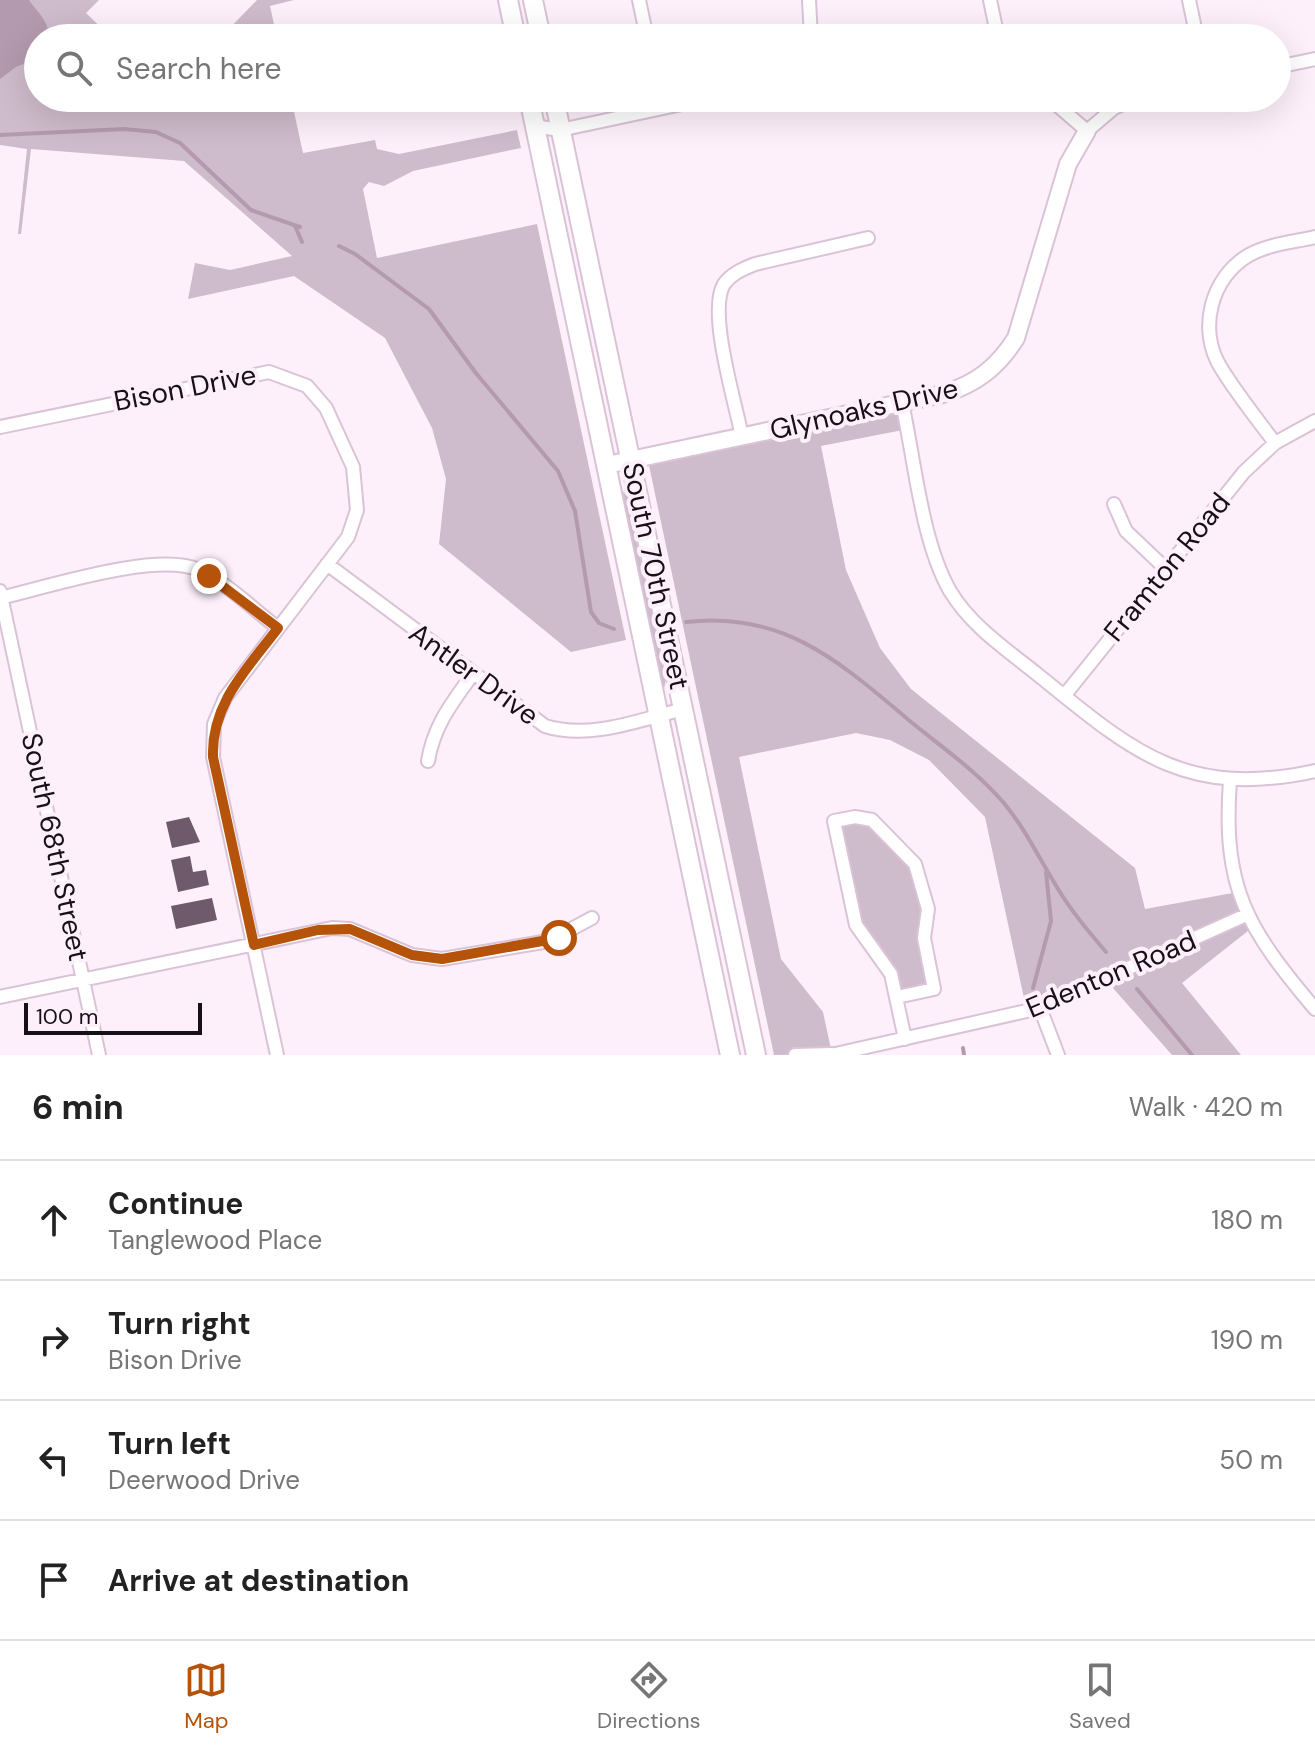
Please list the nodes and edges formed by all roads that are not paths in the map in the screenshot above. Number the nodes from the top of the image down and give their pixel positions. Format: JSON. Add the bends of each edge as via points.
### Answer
{"nodes":[{"id":1,"x":508,"y":0,"type":"edge"},
{"id":2,"x":533,"y":0,"type":"edge"},
{"id":3,"x":639,"y":0,"type":"edge"},
{"id":4,"x":809,"y":0,"type":"edge"},
{"id":5,"x":990,"y":0,"type":"edge"},
{"id":6,"x":1189,"y":0,"type":"edge"},
{"id":7,"x":513,"y":24,"type":"edge"},
{"id":8,"x":538,"y":24,"type":"edge"},
{"id":9,"x":644,"y":24,"type":"edge"},
{"id":10,"x":810,"y":24,"type":"edge"},
{"id":11,"x":995,"y":24,"type":"edge"},
{"id":12,"x":1194,"y":24,"type":"edge"},
{"id":13,"x":1315,"y":59,"type":"edge"},
{"id":14,"x":1291,"y":64,"type":"edge"},
{"id":15,"x":532,"y":112,"type":"edge"},
{"id":16,"x":557,"y":112,"type":"edge"},
{"id":17,"x":627,"y":112,"type":"edge"},
{"id":18,"x":1065,"y":112,"type":"edge"},
{"id":19,"x":1109,"y":112,"type":"edge"},
{"id":20,"x":534,"y":126,"type":"junction"},
{"id":21,"x":560,"y":130,"type":"junction"},
{"id":22,"x":1087,"y":131,"type":"junction"},
{"id":23,"x":538,"y":145,"type":"junction"},
{"id":24,"x":1315,"y":237,"type":"edge"},
{"id":25,"x":868,"y":238,"type":"dead end"},
{"id":26,"x":902,"y":403,"type":"junction"},
{"id":27,"x":1315,"y":421,"type":"edge"},
{"id":28,"x":0,"y":427,"type":"edge"},
{"id":29,"x":742,"y":437,"type":"junction"},
{"id":30,"x":1275,"y":443,"type":"junction"},
{"id":31,"x":631,"y":459,"type":"junction"},
{"id":32,"x":607,"y":465,"type":"junction"},
{"id":33,"x":1114,"y":504,"type":"dead end"},
{"id":34,"x":327,"y":564,"type":"junction"},
{"id":35,"x":1166,"y":569,"type":"junction"},
{"id":36,"x":0,"y":596,"type":"edge"},
{"id":37,"x":278,"y":628,"type":"junction"},
{"id":38,"x":472,"y":675,"type":"junction"},
{"id":39,"x":1064,"y":696,"type":"junction"},
{"id":40,"x":684,"y":709,"type":"junction"},
{"id":41,"x":660,"y":715,"type":"junction"},
{"id":42,"x":428,"y":761,"type":"dead end"},
{"id":43,"x":1315,"y":771,"type":"edge"},
{"id":44,"x":1230,"y":780,"type":"junction"},
{"id":45,"x":1246,"y":915,"type":"junction"},
{"id":46,"x":592,"y":918,"type":"dead end"},
{"id":47,"x":254,"y":945,"type":"junction"},
{"id":48,"x":83,"y":980,"type":"junction"},
{"id":49,"x":0,"y":997,"type":"edge"},
{"id":50,"x":897,"y":997,"type":"junction"},
{"id":51,"x":1040,"y":1008,"type":"junction"},
{"id":52,"x":1315,"y":1009,"type":"edge"},
{"id":53,"x":905,"y":1039,"type":"junction"},
{"id":54,"x":99,"y":1055,"type":"edge"},
{"id":55,"x":277,"y":1055,"type":"edge"},
{"id":56,"x":730,"y":1055,"type":"edge"},
{"id":57,"x":756,"y":1055,"type":"edge"},
{"id":58,"x":795,"y":1055,"type":"edge"},
{"id":59,"x":832,"y":1055,"type":"edge"},
{"id":60,"x":1058,"y":1055,"type":"edge"}],
"edges":[{"from":1,"to":7,"type":"main road"},
{"from":2,"to":8,"type":"main road"},
{"from":3,"to":9,"type":"street"},
{"from":4,"to":10,"type":"street"},
{"from":5,"to":11,"type":"street"},
{"from":6,"to":12,"type":"street"},
{"from":13,"to":14,"type":"street"},
{"from":15,"to":20,"type":"main road","name":"South 70th Street"},
{"from":16,"to":21,"type":"main road","name":"South 70th Street"},
{"from":17,"to":21,"type":"street"},
{"from":18,"to":22,"type":"street"},
{"from":19,"to":22,"type":"street","name":"Glynoaks Drive"},
{"from":20,"to":21,"type":"street"},
{"from":20,"to":23,"type":"main road","name":"South 70th Street"},
{"from":21,"to":23,"type":"street"},
{"from":21,"to":31,"type":"main road","name":"South 70th Street"},
{"from":22,"to":26,"type":"street","name":"Glynoaks Drive","via":[[1068,164],[1022,324],[1006,354],[966,386]]},
{"from":23,"to":32,"type":"main road","name":"South 70th Street"},
{"from":24,"to":30,"type":"street","via":[[1250,254],[1221,283],[1210,310],[1210,340],[1220,368]]},
{"from":25,"to":29,"type":"street","via":[[755,264],[723,286],[721,331]]},
{"from":26,"to":29,"type":"street","name":"Glynoaks Drive"},
{"from":26,"to":39,"type":"street","via":[[934,553],[950,590],[977,625]]},
{"from":27,"to":30,"type":"street","name":"Framton Road"},
{"from":28,"to":34,"type":"street","name":"Bison Drive","via":[[254,372],[294,378],[326,408],[357,481],[354,524]]},
{"from":29,"to":31,"type":"street","name":"Glynoaks Drive"},
{"from":30,"to":35,"type":"street","name":"Framton Road","via":[[1244,472]]},
{"from":31,"to":32,"type":"street","name":"Glynoaks Drive"},
{"from":31,"to":40,"type":"main road","name":"South 70th Street"},
{"from":32,"to":41,"type":"main road","name":"South 70th Street"},
{"from":33,"to":35,"type":"street","via":[[1126,531]]},
{"from":34,"to":37,"type":"street","name":"Bison Drive"},
{"from":34,"to":38,"type":"street","name":"Antler Drive"},
{"from":35,"to":39,"type":"street","name":"Framton Road"},
{"from":36,"to":37,"type":"street","via":[[151,564],[182,565],[209,576]]},
{"from":36,"to":48,"type":"street","name":"South 68th Street"},
{"from":37,"to":47,"type":"street","name":"Bison Drive","via":[[225,698],[212,739]]},
{"from":38,"to":41,"type":"street","name":"Antler Drive","via":[[532,720],[558,731],[590,731]]},
{"from":38,"to":42,"type":"street","via":[[442,716]]},
{"from":39,"to":44,"type":"street","via":[[1140,753],[1185,772]]},
{"from":40,"to":41,"type":"street","name":"Antler Drive"},
{"from":40,"to":57,"type":"main road","name":"South 70th Street"},
{"from":41,"to":56,"type":"main road","name":"South 70th Street"},
{"from":43,"to":44,"type":"street","via":[[1274,780]]},
{"from":44,"to":45,"type":"street","via":[[1228,845]]},
{"from":45,"to":51,"type":"street","name":"Edenton Road"},
{"from":45,"to":52,"type":"street","via":[[1267,951]]},
{"from":46,"to":47,"type":"street","via":[[549,941],[442,959],[412,955],[350,929],[318,930]]},
{"from":47,"to":48,"type":"street"},
{"from":47,"to":55,"type":"street","name":"Bison Drive"},
{"from":48,"to":49,"type":"street"},
{"from":48,"to":54,"type":"street","name":"South 68th Street"},
{"from":50,"to":50,"type":"street","via":[[891,974],[856,925],[834,821],[872,820],[920,874],[928,909],[924,944],[934,989]]},
{"from":50,"to":53,"type":"street"},
{"from":51,"to":53,"type":"street","name":"Edenton Road"},
{"from":51,"to":60,"type":"street"},
{"from":53,"to":59,"type":"street","name":"Edenton Road"},
{"from":58,"to":59,"type":"street","name":"Edenton Road"}]}
